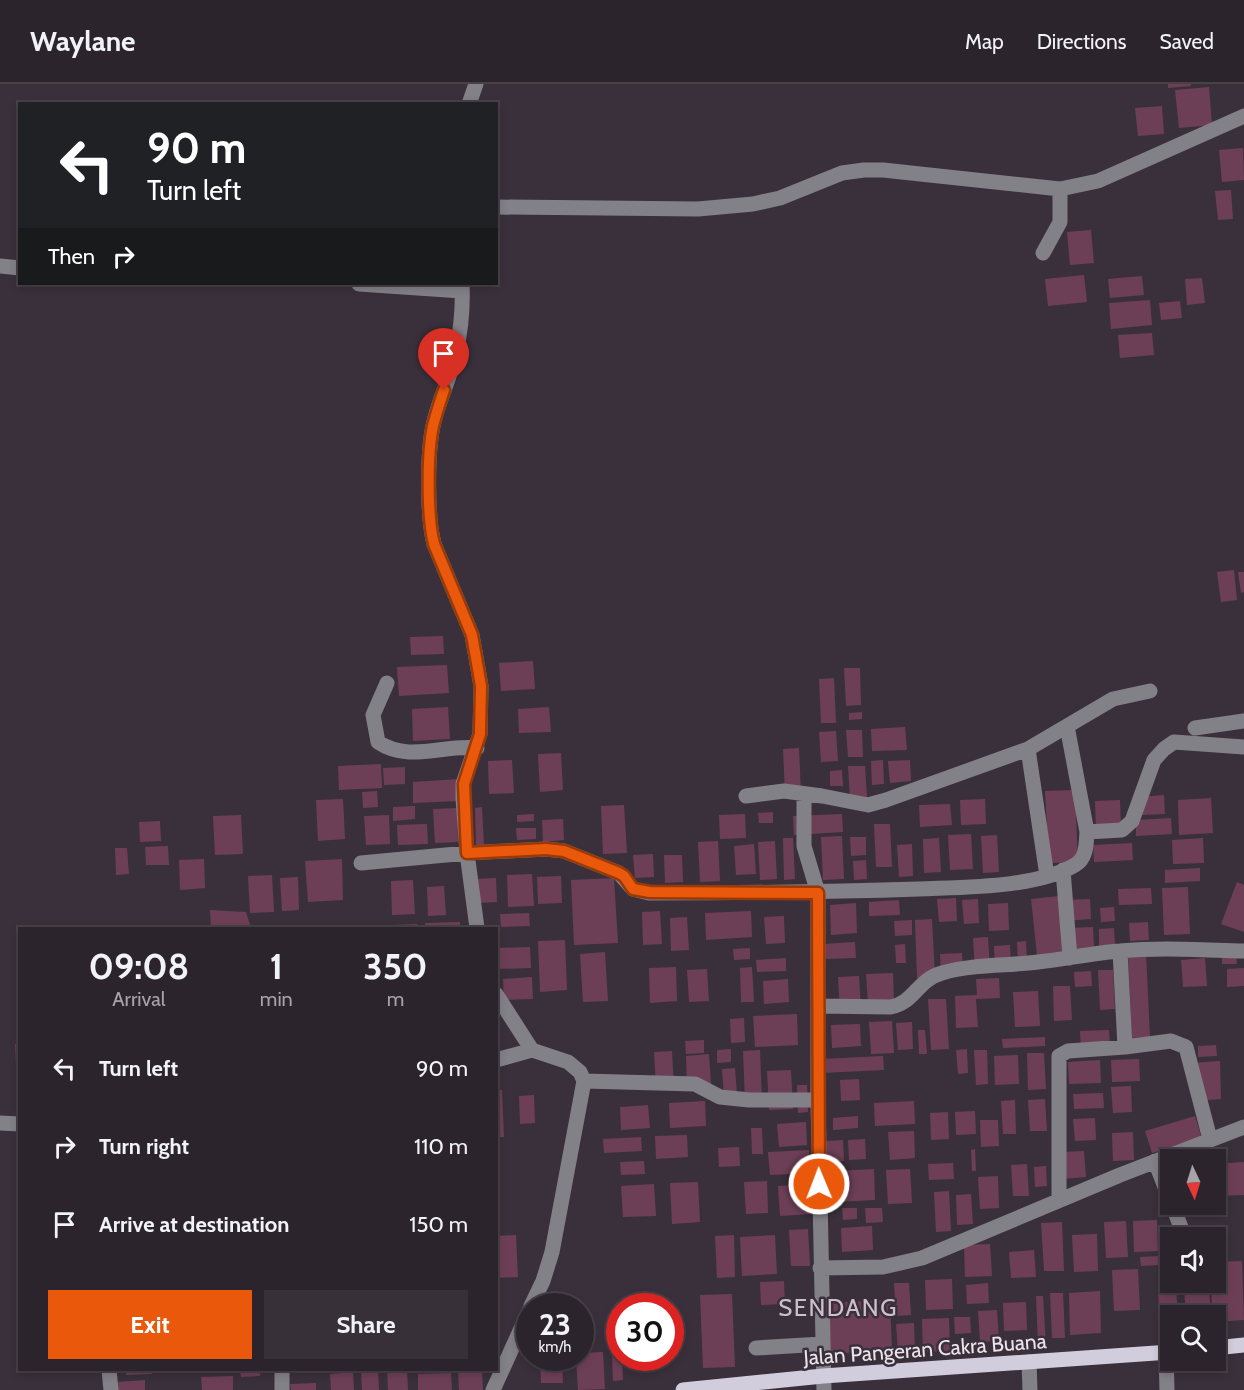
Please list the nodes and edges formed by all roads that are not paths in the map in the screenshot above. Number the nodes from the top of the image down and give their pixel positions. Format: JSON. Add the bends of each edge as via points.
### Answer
{"nodes":[{"id":1,"x":476,"y":84,"type":"edge"},
{"id":2,"x":470,"y":102,"type":"edge"},
{"id":3,"x":1243,"y":121,"type":"edge"},
{"id":4,"x":1060,"y":189,"type":"junction"},
{"id":5,"x":498,"y":207,"type":"edge"},
{"id":6,"x":1043,"y":253,"type":"dead end"},
{"id":7,"x":0,"y":266,"type":"edge"},
{"id":8,"x":18,"y":268,"type":"edge"},
{"id":9,"x":393,"y":285,"type":"edge"},
{"id":10,"x":462,"y":287,"type":"edge"},
{"id":11,"x":387,"y":683,"type":"dead end"},
{"id":12,"x":1150,"y":691,"type":"dead end"},
{"id":13,"x":1244,"y":721,"type":"edge"},
{"id":14,"x":1067,"y":726,"type":"junction"},
{"id":15,"x":1195,"y":728,"type":"dead end"},
{"id":16,"x":1244,"y":747,"type":"edge"},
{"id":17,"x":477,"y":748,"type":"junction"},
{"id":18,"x":1028,"y":749,"type":"junction"},
{"id":19,"x":804,"y":794,"type":"junction"},
{"id":20,"x":746,"y":796,"type":"dead end"},
{"id":21,"x":1087,"y":832,"type":"junction"},
{"id":22,"x":467,"y":853,"type":"junction"},
{"id":23,"x":361,"y":863,"type":"dead end"},
{"id":24,"x":1063,"y":870,"type":"junction"},
{"id":25,"x":1047,"y":876,"type":"junction"},
{"id":26,"x":818,"y":893,"type":"junction"},
{"id":27,"x":477,"y":927,"type":"edge"},
{"id":28,"x":1120,"y":951,"type":"junction"},
{"id":29,"x":1244,"y":951,"type":"edge"},
{"id":30,"x":1070,"y":958,"type":"junction"},
{"id":31,"x":498,"y":997,"type":"edge"},
{"id":32,"x":818,"y":1006,"type":"junction"},
{"id":33,"x":1125,"y":1047,"type":"junction"},
{"id":34,"x":532,"y":1050,"type":"junction"},
{"id":35,"x":498,"y":1059,"type":"edge"},
{"id":36,"x":584,"y":1081,"type":"junction"},
{"id":37,"x":818,"y":1100,"type":"junction"},
{"id":38,"x":0,"y":1123,"type":"edge"},
{"id":39,"x":18,"y":1124,"type":"edge"},
{"id":40,"x":1244,"y":1127,"type":"edge"},
{"id":41,"x":1210,"y":1139,"type":"junction"},
{"id":42,"x":1155,"y":1161,"type":"junction"},
{"id":43,"x":1160,"y":1174,"type":"edge"},
{"id":44,"x":1059,"y":1200,"type":"junction"},
{"id":45,"x":820,"y":1268,"type":"junction"},
{"id":46,"x":537,"y":1293,"type":"edge"},
{"id":47,"x":516,"y":1339,"type":"edge"},
{"id":48,"x":822,"y":1344,"type":"junction"},
{"id":49,"x":1244,"y":1345,"type":"edge"},
{"id":50,"x":1226,"y":1347,"type":"edge"},
{"id":51,"x":756,"y":1348,"type":"dead end"},
{"id":52,"x":1160,"y":1353,"type":"edge"},
{"id":53,"x":1029,"y":1362,"type":"junction"},
{"id":54,"x":110,"y":1371,"type":"edge"},
{"id":55,"x":282,"y":1371,"type":"edge"},
{"id":56,"x":1168,"y":1371,"type":"edge"},
{"id":57,"x":824,"y":1383,"type":"edge"},
{"id":58,"x":785,"y":1385,"type":"edge"},
{"id":59,"x":716,"y":1388,"type":"edge"},
{"id":60,"x":111,"y":1390,"type":"edge"},
{"id":61,"x":282,"y":1390,"type":"edge"},
{"id":62,"x":493,"y":1390,"type":"edge"},
{"id":63,"x":682,"y":1390,"type":"edge"},
{"id":64,"x":1030,"y":1390,"type":"edge"},
{"id":65,"x":1167,"y":1390,"type":"edge"}],
"edges":[{"from":1,"to":2,"type":"street"},
{"from":3,"to":4,"type":"street","via":[[1098,181]]},
{"from":4,"to":5,"type":"street","via":[[883,170],[842,173],[780,198],[729,207]]},
{"from":4,"to":6,"type":"street","via":[[1060,222]]},
{"from":7,"to":8,"type":"street"},
{"from":9,"to":10,"type":"street"},
{"from":10,"to":17,"type":"street","via":[[456,352],[430,444],[429,513],[434,544],[472,635],[482,694]]},
{"from":11,"to":17,"type":"street","via":[[373,715],[378,742],[390,749],[408,751]]},
{"from":12,"to":14,"type":"street","via":[[1113,699]]},
{"from":13,"to":15,"type":"street"},
{"from":14,"to":18,"type":"street"},
{"from":14,"to":21,"type":"street"},
{"from":16,"to":21,"type":"street","via":[[1174,742],[1154,760],[1132,821],[1122,831]]},
{"from":17,"to":22,"type":"street","via":[[464,784]]},
{"from":18,"to":19,"type":"street","via":[[868,805]]},
{"from":18,"to":25,"type":"street"},
{"from":19,"to":20,"type":"street","via":[[784,791]]},
{"from":19,"to":26,"type":"street","via":[[804,846]]},
{"from":21,"to":24,"type":"street","via":[[1086,851],[1080,861]]},
{"from":22,"to":23,"type":"street"},
{"from":22,"to":26,"type":"street","via":[[564,851],[619,873],[633,889],[650,892]]},
{"from":22,"to":27,"type":"street"},
{"from":24,"to":25,"type":"street"},
{"from":24,"to":30,"type":"street"},
{"from":25,"to":26,"type":"street","via":[[950,887]]},
{"from":26,"to":32,"type":"street"},
{"from":28,"to":29,"type":"street"},
{"from":28,"to":30,"type":"street"},
{"from":28,"to":33,"type":"street"},
{"from":30,"to":32,"type":"street","via":[[941,973],[928,980],[907,1002],[891,1007]]},
{"from":31,"to":34,"type":"street"},
{"from":32,"to":37,"type":"street"},
{"from":33,"to":41,"type":"street","via":[[1170,1041],[1186,1047]]},
{"from":33,"to":44,"type":"street","via":[[1068,1051],[1059,1056]]},
{"from":34,"to":35,"type":"street"},
{"from":34,"to":36,"type":"street","via":[[568,1062]]},
{"from":36,"to":37,"type":"street","via":[[695,1084],[720,1097]]},
{"from":36,"to":46,"type":"street","via":[[552,1252]]},
{"from":37,"to":45,"type":"street"},
{"from":38,"to":39,"type":"street"},
{"from":40,"to":41,"type":"street"},
{"from":41,"to":42,"type":"street"},
{"from":42,"to":43,"type":"street"},
{"from":42,"to":44,"type":"street"},
{"from":44,"to":45,"type":"street","via":[[922,1258],[883,1267]]},
{"from":45,"to":48,"type":"street"},
{"from":47,"to":62,"type":"street"},
{"from":48,"to":51,"type":"street"},
{"from":48,"to":57,"type":"street"},
{"from":49,"to":50,"type":"main road"},
{"from":52,"to":53,"type":"main road","name":"Jalan Pangeran Cakra Buana"},
{"from":53,"to":57,"type":"main road","name":"Jalan Pangeran Cakra Buana"},
{"from":53,"to":64,"type":"street"},
{"from":54,"to":60,"type":"street"},
{"from":55,"to":61,"type":"street"},
{"from":56,"to":65,"type":"street"},
{"from":57,"to":58,"type":"main road","name":"Jalan Pangeran Cakra Buana"},
{"from":58,"to":59,"type":"main road","name":"Jalan Pangeran Cakra Buana"},
{"from":59,"to":63,"type":"main road","name":"Jalan Pangeran Cakra Buana"}]}
